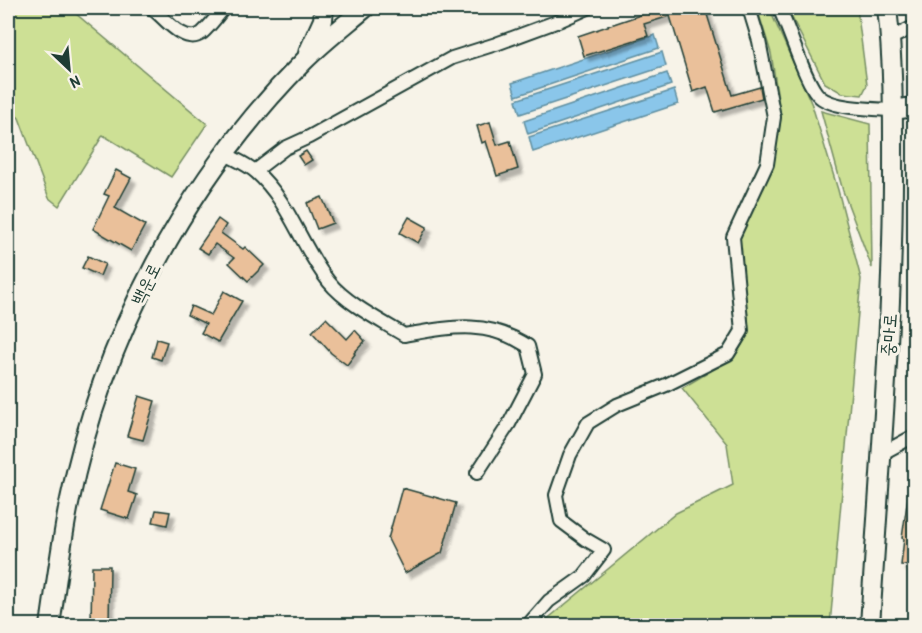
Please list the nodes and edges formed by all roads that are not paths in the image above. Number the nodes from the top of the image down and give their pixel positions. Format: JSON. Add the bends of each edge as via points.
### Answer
{"nodes":[{"id":1,"x":152,"y":8,"type":"edge"},
{"id":2,"x":224,"y":8,"type":"edge"},
{"id":3,"x":324,"y":8,"type":"edge"},
{"id":4,"x":365,"y":8,"type":"edge"},
{"id":5,"x":588,"y":8,"type":"edge"},
{"id":6,"x":749,"y":8,"type":"edge"},
{"id":7,"x":778,"y":8,"type":"edge"},
{"id":8,"x":887,"y":8,"type":"edge"},
{"id":9,"x":915,"y":27,"type":"edge"},
{"id":10,"x":891,"y":39,"type":"junction"},
{"id":11,"x":304,"y":61,"type":"junction"},
{"id":12,"x":915,"y":107,"type":"edge"},
{"id":13,"x":893,"y":110,"type":"junction"},
{"id":14,"x":224,"y":153,"type":"junction"},
{"id":15,"x":255,"y":171,"type":"junction"},
{"id":16,"x":915,"y":436,"type":"edge"},
{"id":17,"x":881,"y":454,"type":"junction"},
{"id":18,"x":477,"y":473,"type":"dead end"},
{"id":19,"x":50,"y":626,"type":"edge"},
{"id":20,"x":527,"y":626,"type":"edge"},
{"id":21,"x":870,"y":626,"type":"edge"}],
"edges":[{"from":1,"to":2,"type":"street","via":[[186,37],[194,38]]},
{"from":3,"to":11,"type":"main road","via":[[323,20]]},
{"from":4,"to":11,"type":"main road","name":"백운로"},
{"from":5,"to":15,"type":"street","via":[[452,57],[285,148]]},
{"from":6,"to":20,"type":"street","via":[[774,117],[767,164],[733,237],[742,331],[728,354],[617,405],[588,423],[570,455],[556,495],[561,521],[604,550],[584,576],[549,601]]},
{"from":7,"to":13,"type":"street","via":[[809,80],[821,98],[838,104]]},
{"from":8,"to":10,"type":"main road","name":"중마로"},
{"from":9,"to":10,"type":"street"},
{"from":10,"to":13,"type":"main road","name":"중마로"},
{"from":11,"to":14,"type":"main road","name":"백운로"},
{"from":12,"to":13,"type":"main road"},
{"from":13,"to":17,"type":"main road","name":"중마로","via":[[893,276]]},
{"from":14,"to":15,"type":"street"},
{"from":14,"to":19,"type":"main road","name":"백운로","via":[[144,282],[102,383],[69,504]]},
{"from":15,"to":18,"type":"street","via":[[286,207],[309,254],[331,284],[366,312],[404,335],[453,326],[480,327],[514,337],[528,346],[535,374]]},
{"from":16,"to":17,"type":"street"},
{"from":17,"to":21,"type":"main road","name":"중마로"}]}
